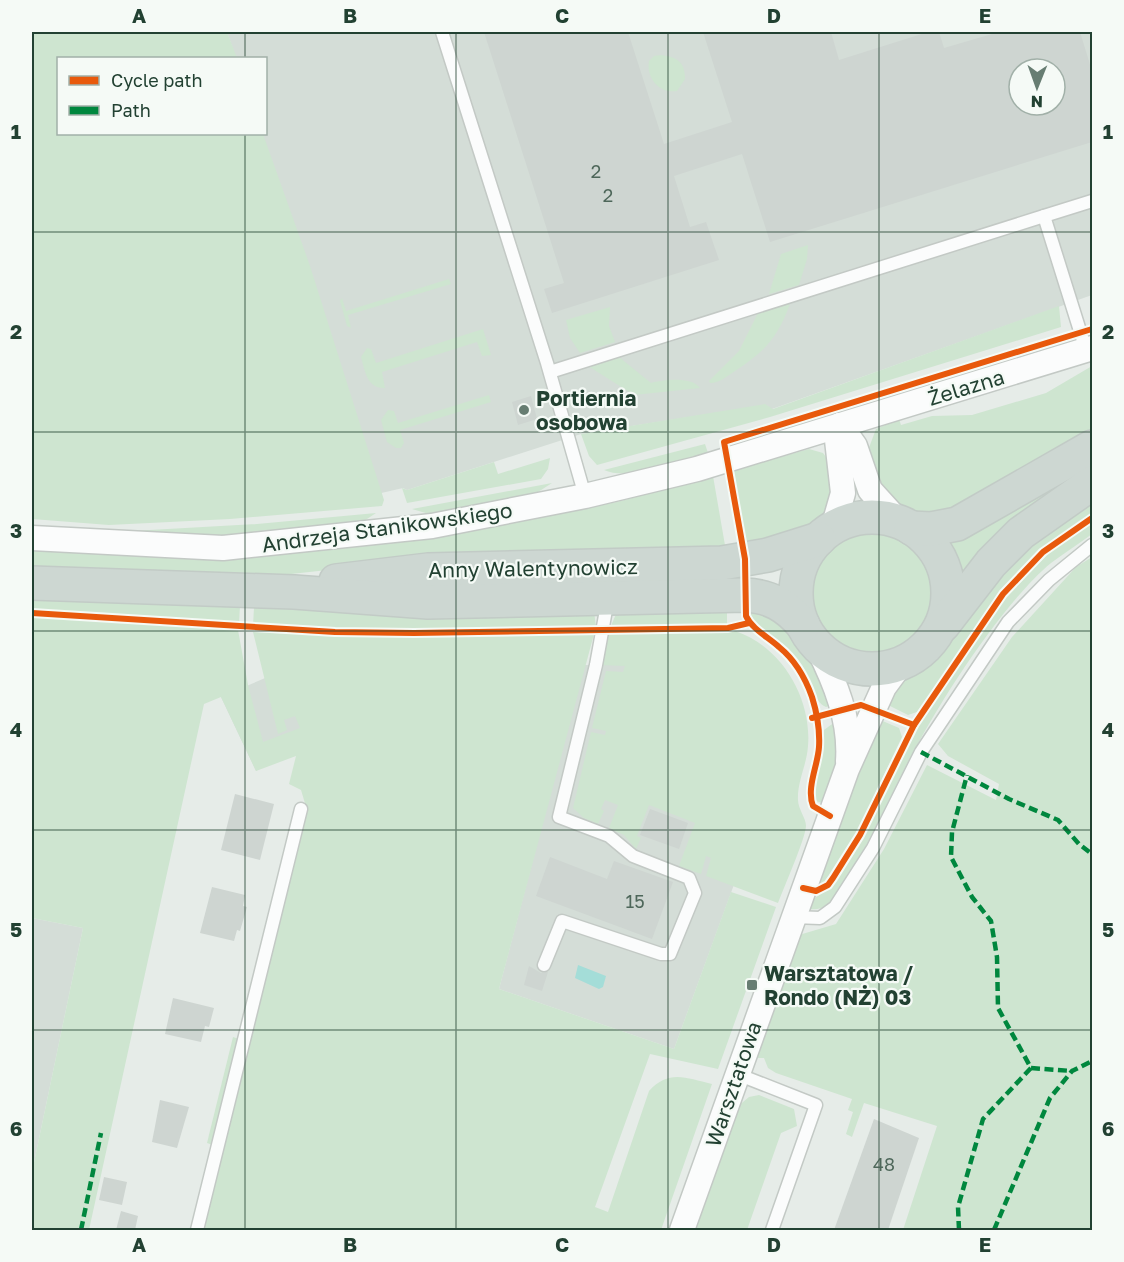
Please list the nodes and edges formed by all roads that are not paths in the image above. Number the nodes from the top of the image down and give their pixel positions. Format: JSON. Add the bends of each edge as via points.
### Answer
{"nodes":[{"id":1,"x":442,"y":32,"type":"edge"},
{"id":2,"x":1092,"y":201,"type":"edge"},
{"id":3,"x":1044,"y":216,"type":"junction"},
{"id":4,"x":1089,"y":349,"type":"edge"},
{"id":5,"x":550,"y":372,"type":"junction"},
{"id":6,"x":840,"y":425,"type":"junction"},
{"id":7,"x":1092,"y":447,"type":"edge"},
{"id":8,"x":1092,"y":483,"type":"edge"},
{"id":9,"x":585,"y":496,"type":"junction"},
{"id":10,"x":905,"y":525,"type":"junction"},
{"id":11,"x":826,"y":533,"type":"junction"},
{"id":12,"x":32,"y":538,"type":"edge"},
{"id":13,"x":1092,"y":545,"type":"edge"},
{"id":14,"x":32,"y":583,"type":"edge"},
{"id":15,"x":245,"y":590,"type":"junction"},
{"id":16,"x":608,"y":598,"type":"junction"},
{"id":17,"x":940,"y":628,"type":"junction"},
{"id":18,"x":810,"y":635,"type":"junction"},
{"id":19,"x":901,"y":664,"type":"junction"},
{"id":20,"x":847,"y":769,"type":"junction"},
{"id":21,"x":301,"y":809,"type":"dead end"},
{"id":22,"x":793,"y":917,"type":"junction"},
{"id":23,"x":544,"y":965,"type":"dead end"},
{"id":24,"x":737,"y":1074,"type":"junction"},
{"id":25,"x":197,"y":1230,"type":"edge"},
{"id":26,"x":682,"y":1230,"type":"edge"},
{"id":27,"x":772,"y":1230,"type":"edge"}],
"edges":[{"from":1,"to":5,"type":"lane"},
{"from":2,"to":3,"type":"lane"},
{"from":3,"to":4,"type":"lane"},
{"from":3,"to":5,"type":"lane"},
{"from":4,"to":6,"type":"street","name":"Żelazna"},
{"from":5,"to":9,"type":"lane"},
{"from":6,"to":9,"type":"street","name":"Andrzeja Stanikowskiego","via":[[697,469]]},
{"from":6,"to":10,"type":"street","via":[[855,446],[870,490]]},
{"from":6,"to":11,"type":"street","via":[[837,440],[843,493]]},
{"from":7,"to":10,"type":"main road","via":[[957,524],[931,529]]},
{"from":8,"to":17,"type":"main road","via":[[1021,532]]},
{"from":9,"to":12,"type":"street","name":"Andrzeja Stanikowskiego","via":[[432,526],[223,549]]},
{"from":10,"to":11,"type":"main road","via":[[865,518]]},
{"from":10,"to":17,"type":"main road","via":[[930,544],[943,566],[948,597]]},
{"from":11,"to":15,"type":"main road","name":"Anny Walentynowicz","via":[[768,555],[722,563],[428,570]]},
{"from":11,"to":18,"type":"main road","via":[[806,555],[798,574],[796,595]]},
{"from":13,"to":22,"type":"lane","via":[[1049,580],[1008,622],[921,752],[873,848],[835,907],[820,918]]},
{"from":14,"to":15,"type":"main road","name":"Anny Walentynowicz"},
{"from":15,"to":16,"type":"main road","name":"Anny Walentynowicz","via":[[402,601]]},
{"from":16,"to":18,"type":"main road","name":"Anny Walentynowicz","via":[[762,597],[780,604]]},
{"from":16,"to":23,"type":"lane","via":[[559,817],[609,836],[633,856],[689,878],[695,893],[670,954],[562,921]]},
{"from":17,"to":19,"type":"main road","via":[[921,652]]},
{"from":18,"to":19,"type":"main road","via":[[833,658],[851,666],[871,669]]},
{"from":18,"to":20,"type":"street","name":"Warsztatowa","via":[[844,710],[849,743]]},
{"from":19,"to":20,"type":"street","name":"Warsztatowa","via":[[884,687]]},
{"from":20,"to":22,"type":"street","name":"Warsztatowa"},
{"from":21,"to":25,"type":"lane"},
{"from":22,"to":24,"type":"street","name":"Warsztatowa"},
{"from":24,"to":26,"type":"street","name":"Warsztatowa"},
{"from":24,"to":27,"type":"lane","via":[[816,1105]]}]}
